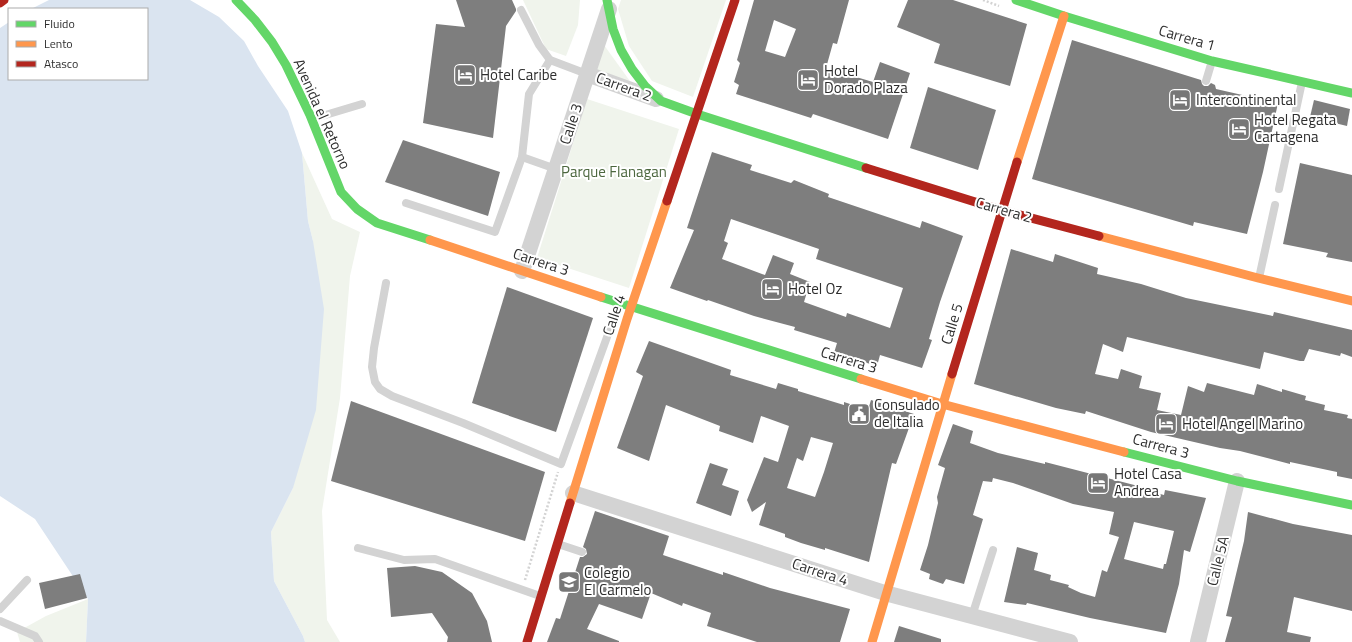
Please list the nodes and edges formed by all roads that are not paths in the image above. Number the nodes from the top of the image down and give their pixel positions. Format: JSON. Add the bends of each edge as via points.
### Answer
{"nodes":[{"id":1,"x":4,"y":0,"type":"edge"},
{"id":2,"x":236,"y":0,"type":"edge"},
{"id":3,"x":735,"y":0,"type":"edge"},
{"id":4,"x":1016,"y":0,"type":"edge"},
{"id":5,"x":0,"y":2,"type":"edge"},
{"id":6,"x":609,"y":3,"type":"edge"},
{"id":7,"x":521,"y":10,"type":"dead end"},
{"id":8,"x":1064,"y":16,"type":"junction"},
{"id":9,"x":550,"y":60,"type":"junction"},
{"id":10,"x":1212,"y":61,"type":"junction"},
{"id":11,"x":587,"y":74,"type":"junction"},
{"id":12,"x":1206,"y":81,"type":"dead end"},
{"id":13,"x":1303,"y":82,"type":"junction"},
{"id":14,"x":1352,"y":94,"type":"edge"},
{"id":15,"x":661,"y":101,"type":"junction"},
{"id":16,"x":362,"y":104,"type":"dead end"},
{"id":17,"x":697,"y":114,"type":"junction"},
{"id":18,"x":312,"y":119,"type":"junction"},
{"id":19,"x":522,"y":157,"type":"junction"},
{"id":20,"x":556,"y":169,"type":"junction"},
{"id":21,"x":1279,"y":189,"type":"dead end"},
{"id":22,"x":406,"y":203,"type":"dead end"},
{"id":23,"x":351,"y":205,"type":"joint"},
{"id":24,"x":1275,"y":205,"type":"dead end"},
{"id":25,"x":1001,"y":210,"type":"junction"},
{"id":26,"x":522,"y":271,"type":"junction"},
{"id":27,"x":1258,"y":278,"type":"junction"},
{"id":28,"x":386,"y":283,"type":"dead end"},
{"id":29,"x":1352,"y":301,"type":"edge"},
{"id":30,"x":620,"y":303,"type":"junction"},
{"id":31,"x":632,"y":307,"type":"junction"},
{"id":32,"x":942,"y":404,"type":"junction"},
{"id":33,"x":580,"y":437,"type":"junction"},
{"id":34,"x":1238,"y":481,"type":"junction"},
{"id":35,"x":573,"y":494,"type":"junction"},
{"id":36,"x":1352,"y":505,"type":"edge"},
{"id":37,"x":557,"y":543,"type":"junction"},
{"id":38,"x":358,"y":548,"type":"dead end"},
{"id":39,"x":994,"y":550,"type":"dead end"},
{"id":40,"x":582,"y":552,"type":"dead end"},
{"id":41,"x":27,"y":580,"type":"dead end"},
{"id":42,"x":885,"y":593,"type":"junction"},
{"id":43,"x":540,"y":596,"type":"junction"},
{"id":44,"x":0,"y":609,"type":"edge"},
{"id":45,"x":972,"y":616,"type":"junction"},
{"id":46,"x":0,"y":621,"type":"edge"},
{"id":47,"x":40,"y":642,"type":"edge"},
{"id":48,"x":527,"y":642,"type":"edge"},
{"id":49,"x":872,"y":642,"type":"edge"},
{"id":50,"x":1070,"y":642,"type":"edge"},
{"id":51,"x":1198,"y":642,"type":"edge"}],
"edges":[{"from":1,"to":5,"type":"main road"},
{"from":2,"to":18,"type":"main road","name":"Avenida el Retorno","via":[[247,10],[276,48],[293,77]]},
{"from":3,"to":17,"type":"main road","name":"Calle 4"},
{"from":4,"to":8,"type":"main road","name":"Carrera 1"},
{"from":6,"to":11,"type":"street","name":"Calle 3"},
{"from":6,"to":15,"type":"main road","name":"Carrera 2","via":[[613,30],[621,50],[632,69]]},
{"from":7,"to":9,"type":"lane"},
{"from":8,"to":10,"type":"main road","name":"Carrera 1"},
{"from":8,"to":25,"type":"main road","name":"Calle 5"},
{"from":9,"to":11,"type":"lane"},
{"from":9,"to":19,"type":"lane","via":[[529,94]]},
{"from":10,"to":12,"type":"lane"},
{"from":10,"to":13,"type":"main road","name":"Carrera 1"},
{"from":11,"to":15,"type":"street","name":"Carrera 2"},
{"from":11,"to":20,"type":"street","name":"Calle 3"},
{"from":13,"to":14,"type":"main road","name":"Carrera 1"},
{"from":13,"to":21,"type":"lane"},
{"from":15,"to":17,"type":"main road","name":"Carrera 2"},
{"from":16,"to":18,"type":"lane"},
{"from":17,"to":25,"type":"main road","name":"Carrera 2"},
{"from":17,"to":31,"type":"main road","name":"Calle 4"},
{"from":18,"to":23,"type":"main road","name":"Avenida el Retorno","via":[[341,192]]},
{"from":19,"to":20,"type":"lane"},
{"from":19,"to":22,"type":"lane","via":[[495,232]]},
{"from":20,"to":26,"type":"street","name":"Calle 3"},
{"from":23,"to":26,"type":"main road","name":"Carrera 3","via":[[377,223]]},
{"from":24,"to":27,"type":"lane"},
{"from":25,"to":27,"type":"main road","name":"Carrera 2"},
{"from":25,"to":32,"type":"main road","name":"Calle 5"},
{"from":26,"to":30,"type":"main road","name":"Carrera 3"},
{"from":27,"to":29,"type":"main road","name":"Carrera 2"},
{"from":28,"to":33,"type":"lane","via":[[372,367],[375,382],[380,389],[561,464]]},
{"from":30,"to":31,"type":"main road","name":"Carrera 3"},
{"from":30,"to":33,"type":"lane"},
{"from":31,"to":32,"type":"main road","name":"Carrera 3"},
{"from":31,"to":33,"type":"main road","name":"Calle 4"},
{"from":32,"to":34,"type":"main road","name":"Carrera 3"},
{"from":32,"to":42,"type":"main road","name":"Calle 5"},
{"from":33,"to":35,"type":"main road","name":"Calle 4"},
{"from":34,"to":36,"type":"main road","name":"Carrera 3"},
{"from":34,"to":51,"type":"street","name":"Calle 5A"},
{"from":35,"to":37,"type":"main road","name":"Calle 4"},
{"from":35,"to":42,"type":"street","name":"Carrera 4"},
{"from":37,"to":40,"type":"lane"},
{"from":37,"to":43,"type":"main road","name":"Calle 4"},
{"from":38,"to":43,"type":"lane","via":[[404,560],[435,559]]},
{"from":39,"to":45,"type":"lane"},
{"from":41,"to":44,"type":"lane"},
{"from":42,"to":45,"type":"street","name":"Carrera 4"},
{"from":42,"to":49,"type":"main road","name":"Calle 5"},
{"from":43,"to":48,"type":"main road","name":"Calle 4"},
{"from":45,"to":50,"type":"street","name":"Carrera 4"},
{"from":46,"to":47,"type":"lane","via":[[35,636]]}]}
